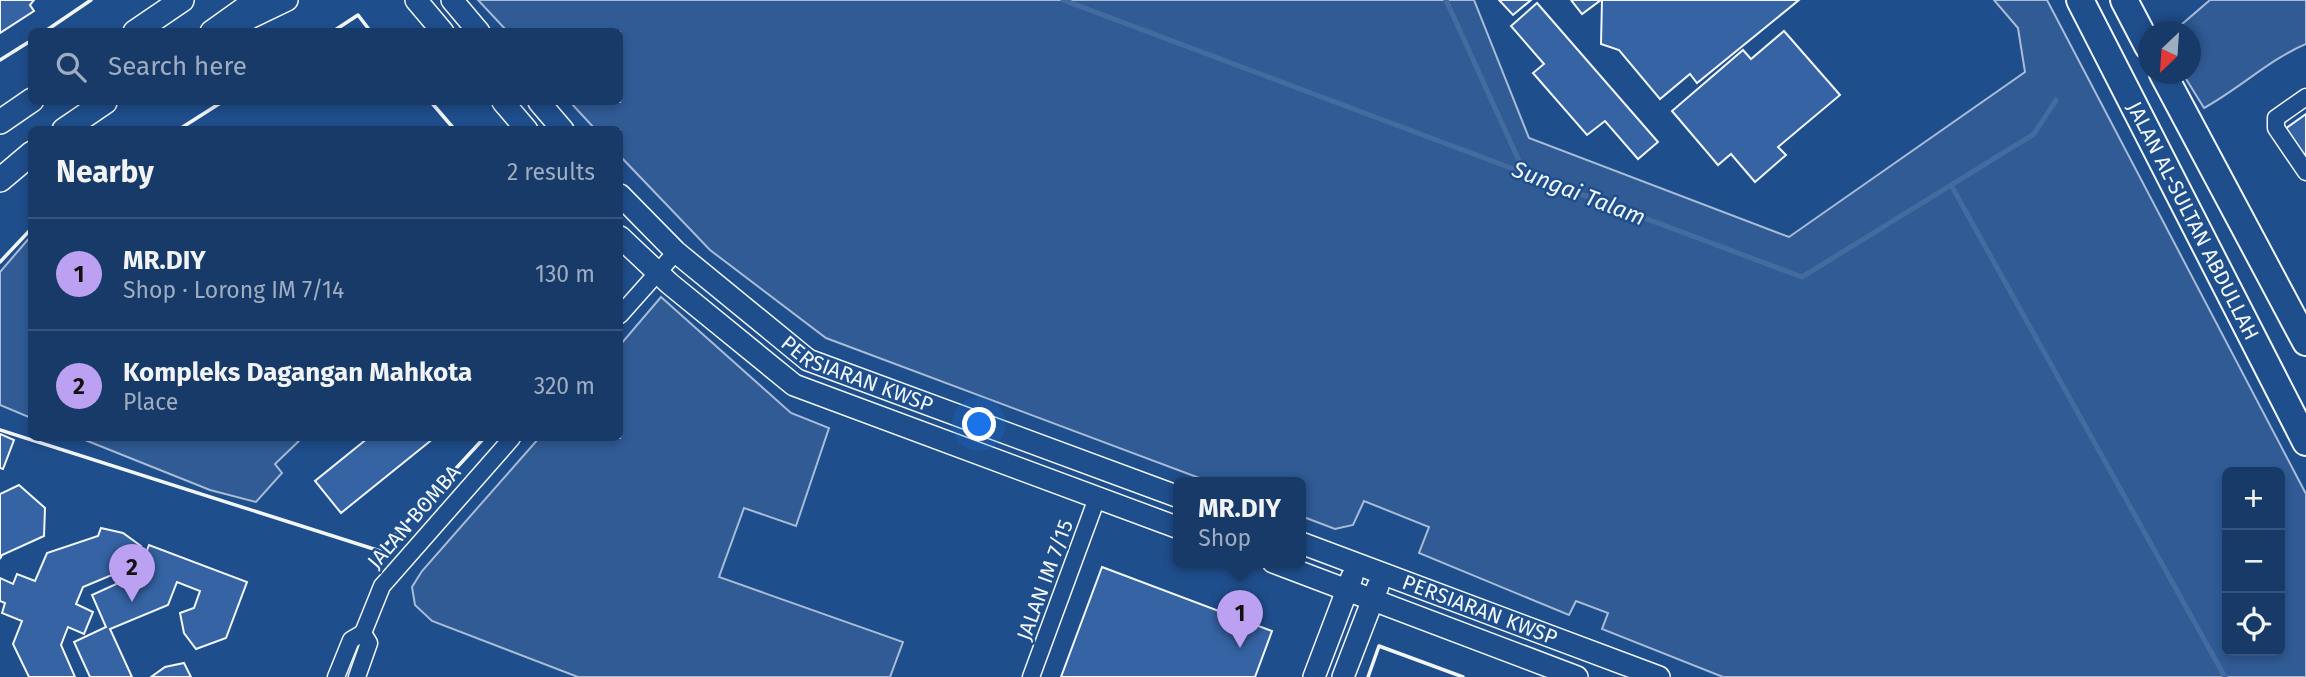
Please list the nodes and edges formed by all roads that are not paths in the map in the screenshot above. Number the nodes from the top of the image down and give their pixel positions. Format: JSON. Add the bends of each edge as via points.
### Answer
{"nodes":[{"id":1,"x":182,"y":0,"type":"edge"},
{"id":2,"x":257,"y":0,"type":"edge"},
{"id":3,"x":287,"y":0,"type":"edge"},
{"id":4,"x":416,"y":0,"type":"edge"},
{"id":5,"x":452,"y":0,"type":"edge"},
{"id":6,"x":2080,"y":0,"type":"edge"},
{"id":7,"x":2124,"y":0,"type":"edge"},
{"id":8,"x":2138,"y":27,"type":"edge"},
{"id":9,"x":141,"y":28,"type":"edge"},
{"id":10,"x":218,"y":28,"type":"edge"},
{"id":11,"x":230,"y":28,"type":"edge"},
{"id":12,"x":440,"y":28,"type":"edge"},
{"id":13,"x":476,"y":28,"type":"edge"},
{"id":14,"x":2168,"y":84,"type":"edge"},
{"id":15,"x":2306,"y":97,"type":"edge"},
{"id":16,"x":28,"y":103,"type":"edge"},
{"id":17,"x":101,"y":105,"type":"edge"},
{"id":18,"x":506,"y":105,"type":"edge"},
{"id":19,"x":542,"y":105,"type":"edge"},
{"id":20,"x":0,"y":122,"type":"edge"},
{"id":21,"x":70,"y":126,"type":"edge"},
{"id":22,"x":524,"y":126,"type":"edge"},
{"id":23,"x":560,"y":126,"type":"edge"},
{"id":24,"x":28,"y":156,"type":"edge"},
{"id":25,"x":2306,"y":172,"type":"edge"},
{"id":26,"x":0,"y":180,"type":"edge"},
{"id":27,"x":623,"y":198,"type":"edge"},
{"id":28,"x":623,"y":240,"type":"edge"},
{"id":29,"x":676,"y":252,"type":"junction"},
{"id":30,"x":657,"y":272,"type":"junction"},
{"id":31,"x":623,"y":312,"type":"edge"},
{"id":32,"x":2303,"y":332,"type":"edge"},
{"id":33,"x":509,"y":441,"type":"edge"},
{"id":34,"x":2306,"y":442,"type":"edge"},
{"id":35,"x":1134,"y":480,"type":"junction"},
{"id":36,"x":1173,"y":494,"type":"edge"},
{"id":37,"x":1097,"y":498,"type":"junction"},
{"id":38,"x":1124,"y":508,"type":"junction"},
{"id":39,"x":1173,"y":526,"type":"edge"},
{"id":40,"x":1306,"y":545,"type":"edge"},
{"id":41,"x":1357,"y":565,"type":"junction"},
{"id":42,"x":1289,"y":568,"type":"edge"},
{"id":43,"x":1383,"y":574,"type":"junction"},
{"id":44,"x":1348,"y":590,"type":"junction"},
{"id":45,"x":1373,"y":599,"type":"junction"},
{"id":46,"x":363,"y":633,"type":"junction"},
{"id":47,"x":336,"y":677,"type":"edge"},
{"id":48,"x":357,"y":677,"type":"edge"},
{"id":49,"x":1031,"y":677,"type":"edge"},
{"id":50,"x":1314,"y":677,"type":"edge"},
{"id":51,"x":1343,"y":677,"type":"edge"},
{"id":52,"x":1577,"y":677,"type":"edge"},
{"id":53,"x":1659,"y":677,"type":"edge"}],
"edges":[{"from":1,"to":9,"type":"main road"},
{"from":2,"to":10,"type":"main road"},
{"from":3,"to":11,"type":"street"},
{"from":4,"to":12,"type":"street"},
{"from":5,"to":13,"type":"street"},
{"from":6,"to":34,"type":"main road","name":"JALAN AL-SULTAN ABDULLAH"},
{"from":7,"to":8,"type":"main road"},
{"from":14,"to":32,"type":"main road","name":"JALAN AL-SULTAN ABDULLAH"},
{"from":15,"to":25,"type":"street","via":[[2276,118],[2276,128]]},
{"from":16,"to":20,"type":"main road"},
{"from":17,"to":21,"type":"main road"},
{"from":18,"to":22,"type":"street"},
{"from":19,"to":23,"type":"street"},
{"from":24,"to":26,"type":"main road"},
{"from":27,"to":29,"type":"street","name":"PERSIARAN KWSP"},
{"from":28,"to":30,"type":"street","name":"PERSIARAN KWSP"},
{"from":29,"to":30,"type":"street"},
{"from":29,"to":35,"type":"street","name":"PERSIARAN KWSP","via":[[808,360]]},
{"from":30,"to":31,"type":"street"},
{"from":30,"to":37,"type":"street","name":"PERSIARAN KWSP","via":[[794,385]]},
{"from":33,"to":46,"type":"street","name":"JALAN BOMBA","via":[[382,586]]},
{"from":35,"to":36,"type":"street","name":"PERSIARAN KWSP"},
{"from":35,"to":38,"type":"street"},
{"from":37,"to":38,"type":"street","name":"PERSIARAN KWSP"},
{"from":37,"to":49,"type":"street","name":"JALAN IM 7/15"},
{"from":38,"to":39,"type":"street","name":"PERSIARAN KWSP"},
{"from":40,"to":41,"type":"street","name":"PERSIARAN KWSP"},
{"from":41,"to":43,"type":"street","name":"PERSIARAN KWSP"},
{"from":41,"to":44,"type":"street"},
{"from":42,"to":44,"type":"street","name":"PERSIARAN KWSP"},
{"from":43,"to":45,"type":"street"},
{"from":43,"to":53,"type":"street","name":"PERSIARAN KWSP"},
{"from":44,"to":45,"type":"street","name":"PERSIARAN KWSP"},
{"from":44,"to":50,"type":"street"},
{"from":45,"to":51,"type":"street"},
{"from":45,"to":52,"type":"street","name":"PERSIARAN KWSP"},
{"from":46,"to":47,"type":"street","name":"JALAN BOMBA","via":[[351,639]]},
{"from":46,"to":48,"type":"street","name":"JALAN BOMBA","via":[[369,643]]}]}
